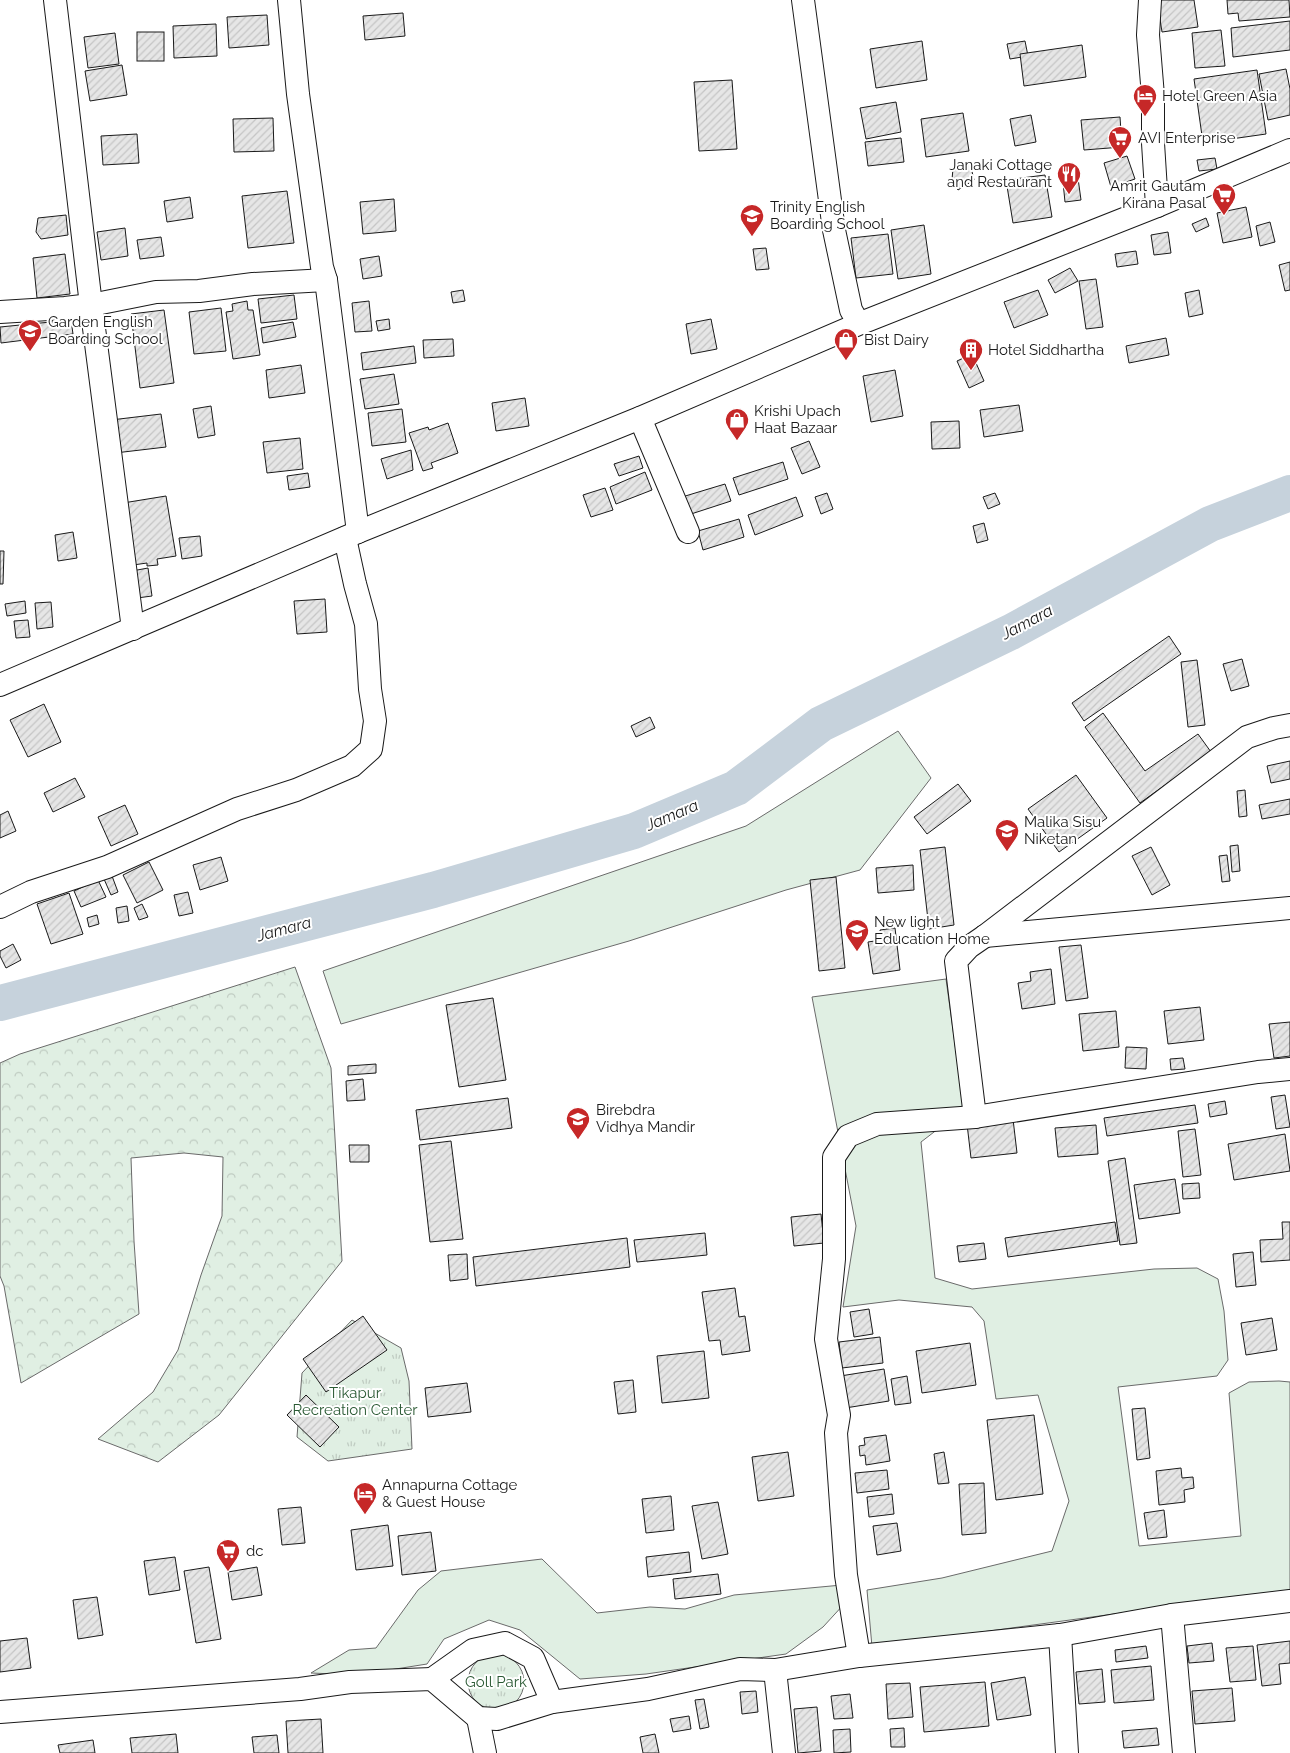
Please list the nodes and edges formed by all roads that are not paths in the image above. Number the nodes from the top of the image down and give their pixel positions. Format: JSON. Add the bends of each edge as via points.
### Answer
{"nodes":[{"id":1,"x":55,"y":0,"type":"edge"},
{"id":2,"x":289,"y":0,"type":"edge"},
{"id":3,"x":803,"y":0,"type":"edge"},
{"id":4,"x":1150,"y":0,"type":"edge"},
{"id":5,"x":1290,"y":150,"type":"edge"},
{"id":6,"x":1157,"y":206,"type":"junction"},
{"id":7,"x":326,"y":280,"type":"junction"},
{"id":8,"x":91,"y":305,"type":"junction"},
{"id":9,"x":0,"y":312,"type":"edge"},
{"id":10,"x":861,"y":323,"type":"junction"},
{"id":11,"x":640,"y":418,"type":"junction"},
{"id":12,"x":688,"y":532,"type":"dead end"},
{"id":13,"x":351,"y":535,"type":"junction"},
{"id":14,"x":132,"y":629,"type":"junction"},
{"id":15,"x":0,"y":685,"type":"edge"},
{"id":16,"x":1290,"y":725,"type":"edge"},
{"id":17,"x":0,"y":907,"type":"edge"},
{"id":18,"x":1290,"y":908,"type":"edge"},
{"id":19,"x":985,"y":936,"type":"junction"},
{"id":20,"x":1290,"y":1069,"type":"edge"},
{"id":21,"x":975,"y":1117,"type":"junction"},
{"id":22,"x":1290,"y":1601,"type":"edge"},
{"id":23,"x":1172,"y":1615,"type":"junction"},
{"id":24,"x":1060,"y":1635,"type":"junction"},
{"id":25,"x":859,"y":1656,"type":"junction"},
{"id":26,"x":775,"y":1670,"type":"junction"},
{"id":27,"x":432,"y":1679,"type":"junction"},
{"id":28,"x":552,"y":1702,"type":"junction"},
{"id":29,"x":0,"y":1712,"type":"edge"},
{"id":30,"x":478,"y":1718,"type":"junction"},
{"id":31,"x":485,"y":1753,"type":"edge"},
{"id":32,"x":784,"y":1753,"type":"edge"},
{"id":33,"x":1067,"y":1753,"type":"edge"},
{"id":34,"x":1184,"y":1753,"type":"edge"}],
"edges":[{"from":1,"to":8,"type":"street"},
{"from":2,"to":7,"type":"street","via":[[300,103]]},
{"from":3,"to":10,"type":"street","via":[[834,230],[852,310]]},
{"from":4,"to":6,"type":"street","via":[[1148,36]]},
{"from":5,"to":6,"type":"street"},
{"from":6,"to":10,"type":"street"},
{"from":7,"to":8,"type":"street","via":[[156,292]]},
{"from":7,"to":13,"type":"street"},
{"from":8,"to":9,"type":"street"},
{"from":8,"to":14,"type":"street"},
{"from":10,"to":11,"type":"street"},
{"from":11,"to":12,"type":"street"},
{"from":11,"to":13,"type":"street"},
{"from":13,"to":14,"type":"street"},
{"from":13,"to":17,"type":"street","via":[[355,584],[366,624],[375,722],[371,748],[352,766],[237,810],[107,867],[31,892]]},
{"from":14,"to":15,"type":"street"},
{"from":16,"to":19,"type":"street","via":[[1247,737]]},
{"from":18,"to":19,"type":"street"},
{"from":19,"to":21,"type":"street","via":[[956,961]]},
{"from":20,"to":21,"type":"street"},
{"from":21,"to":25,"type":"street","via":[[877,1124],[848,1136],[834,1157],[834,1258],[826,1339],[840,1415],[836,1433],[846,1575]]},
{"from":22,"to":23,"type":"street"},
{"from":23,"to":24,"type":"street"},
{"from":23,"to":34,"type":"street"},
{"from":24,"to":25,"type":"street"},
{"from":24,"to":33,"type":"street"},
{"from":25,"to":26,"type":"street"},
{"from":26,"to":28,"type":"street","via":[[740,1669],[648,1689]]},
{"from":26,"to":32,"type":"street"},
{"from":27,"to":28,"type":"street","via":[[473,1650],[505,1643],[532,1658]]},
{"from":27,"to":29,"type":"street","via":[[350,1682],[300,1689]]},
{"from":27,"to":30,"type":"street"},
{"from":28,"to":30,"type":"street","via":[[497,1719]]},
{"from":30,"to":31,"type":"street"}]}
